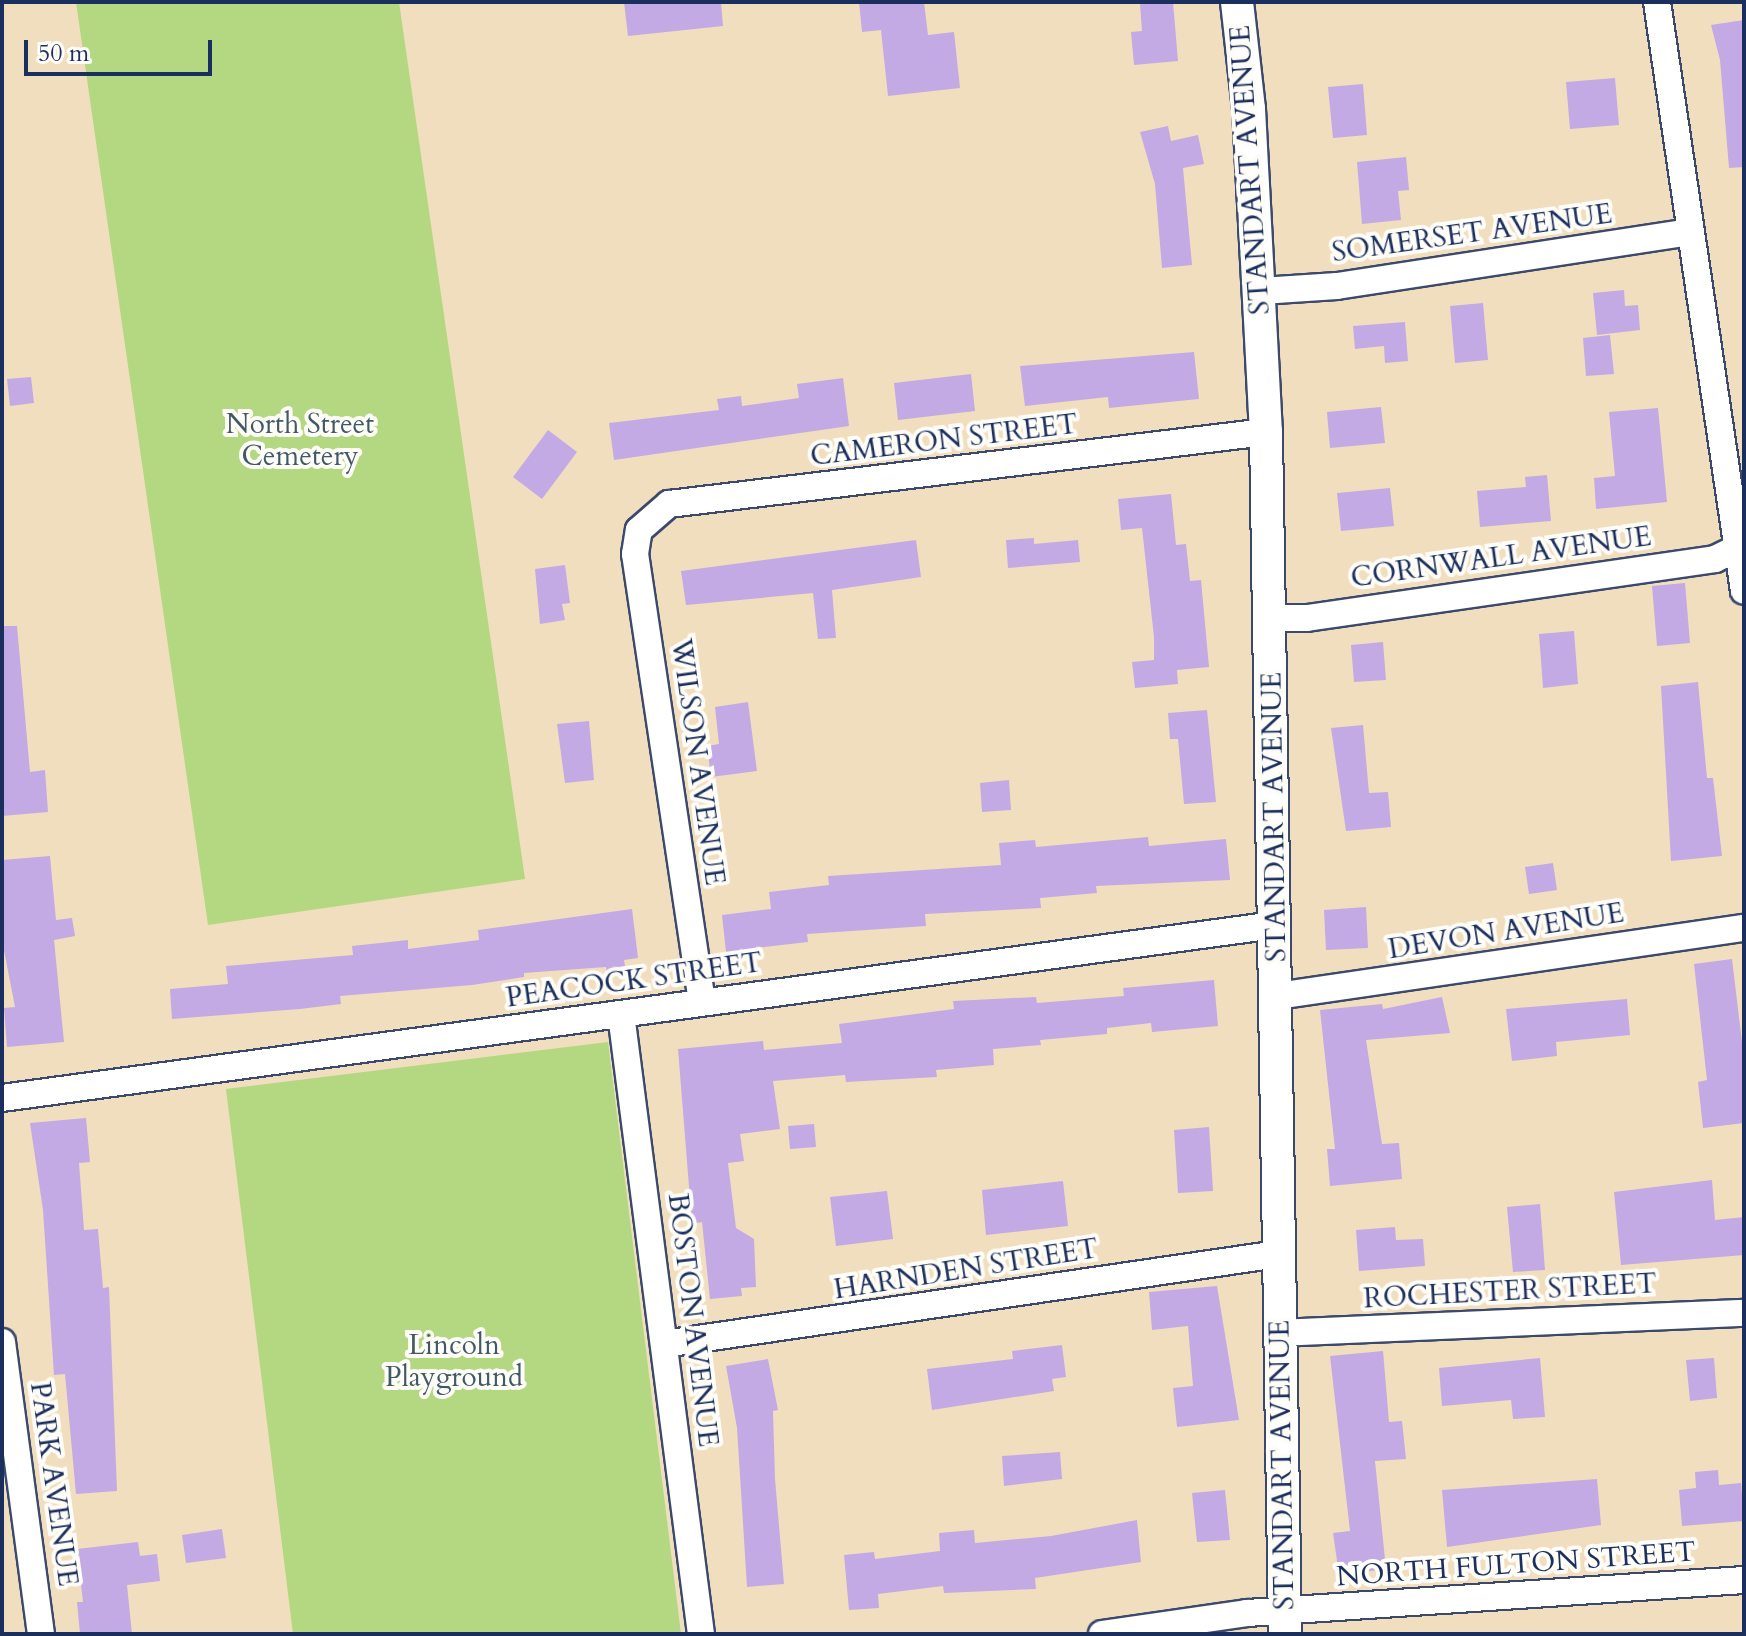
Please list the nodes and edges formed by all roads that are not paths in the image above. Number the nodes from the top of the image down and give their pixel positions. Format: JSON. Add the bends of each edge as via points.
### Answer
{"nodes":[{"id":1,"x":1237,"y":2,"type":"edge"},
{"id":2,"x":1657,"y":2,"type":"edge"},
{"id":3,"x":1691,"y":232,"type":"junction"},
{"id":4,"x":1261,"y":291,"type":"junction"},
{"id":5,"x":1266,"y":432,"type":"junction"},
{"id":6,"x":639,"y":530,"type":"joint"},
{"id":7,"x":1738,"y":548,"type":"junction"},
{"id":8,"x":1744,"y":591,"type":"edge"},
{"id":9,"x":1271,"y":618,"type":"junction"},
{"id":10,"x":1275,"y":925,"type":"junction"},
{"id":11,"x":1744,"y":928,"type":"edge"},
{"id":12,"x":1277,"y":996,"type":"junction"},
{"id":13,"x":702,"y":1002,"type":"junction"},
{"id":14,"x":621,"y":1014,"type":"junction"},
{"id":15,"x":2,"y":1098,"type":"edge"},
{"id":16,"x":1278,"y":1254,"type":"junction"},
{"id":17,"x":1744,"y":1313,"type":"edge"},
{"id":18,"x":1279,"y":1333,"type":"junction"},
{"id":19,"x":2,"y":1342,"type":"edge"},
{"id":20,"x":664,"y":1344,"type":"junction"},
{"id":21,"x":1744,"y":1580,"type":"edge"},
{"id":22,"x":1284,"y":1622,"type":"edge"},
{"id":23,"x":41,"y":1634,"type":"edge"},
{"id":24,"x":701,"y":1634,"type":"edge"},
{"id":25,"x":1102,"y":1634,"type":"edge"}],
"edges":[{"from":1,"to":4,"type":"street","name":"STANDART AVENUE"},
{"from":2,"to":3,"type":"street"},
{"from":3,"to":4,"type":"street","name":"SOMERSET AVENUE","via":[[1337,286]]},
{"from":3,"to":7,"type":"street"},
{"from":4,"to":5,"type":"street","name":"STANDART AVENUE"},
{"from":5,"to":6,"type":"street","name":"CAMERON STREET","via":[[669,504]]},
{"from":5,"to":9,"type":"street","name":"STANDART AVENUE"},
{"from":6,"to":13,"type":"street","name":"WILSON AVENUE","via":[[635,554]]},
{"from":7,"to":8,"type":"street"},
{"from":7,"to":9,"type":"street","name":"CORNWALL AVENUE","via":[[1715,559],[1307,618]]},
{"from":9,"to":10,"type":"street","name":"STANDART AVENUE"},
{"from":10,"to":12,"type":"street","name":"STANDART AVENUE"},
{"from":10,"to":13,"type":"street","name":"PEACOCK STREET"},
{"from":11,"to":12,"type":"street","name":"DEVON AVENUE"},
{"from":12,"to":16,"type":"street","name":"STANDART AVENUE"},
{"from":13,"to":14,"type":"street","name":"PEACOCK STREET"},
{"from":14,"to":15,"type":"street","name":"PEACOCK STREET"},
{"from":14,"to":20,"type":"street","name":"BOSTON AVENUE"},
{"from":16,"to":18,"type":"street","name":"STANDART AVENUE"},
{"from":16,"to":20,"type":"street","name":"HARNDEN STREET"},
{"from":17,"to":18,"type":"street","name":"ROCHESTER STREET"},
{"from":18,"to":22,"type":"street","name":"STANDART AVENUE"},
{"from":19,"to":23,"type":"street","name":"PARK AVENUE"},
{"from":20,"to":24,"type":"street","name":"BOSTON AVENUE"},
{"from":21,"to":22,"type":"street","name":"NORTH FULTON STREET"},
{"from":22,"to":25,"type":"street","name":"NORTH FULTON STREET"}]}
